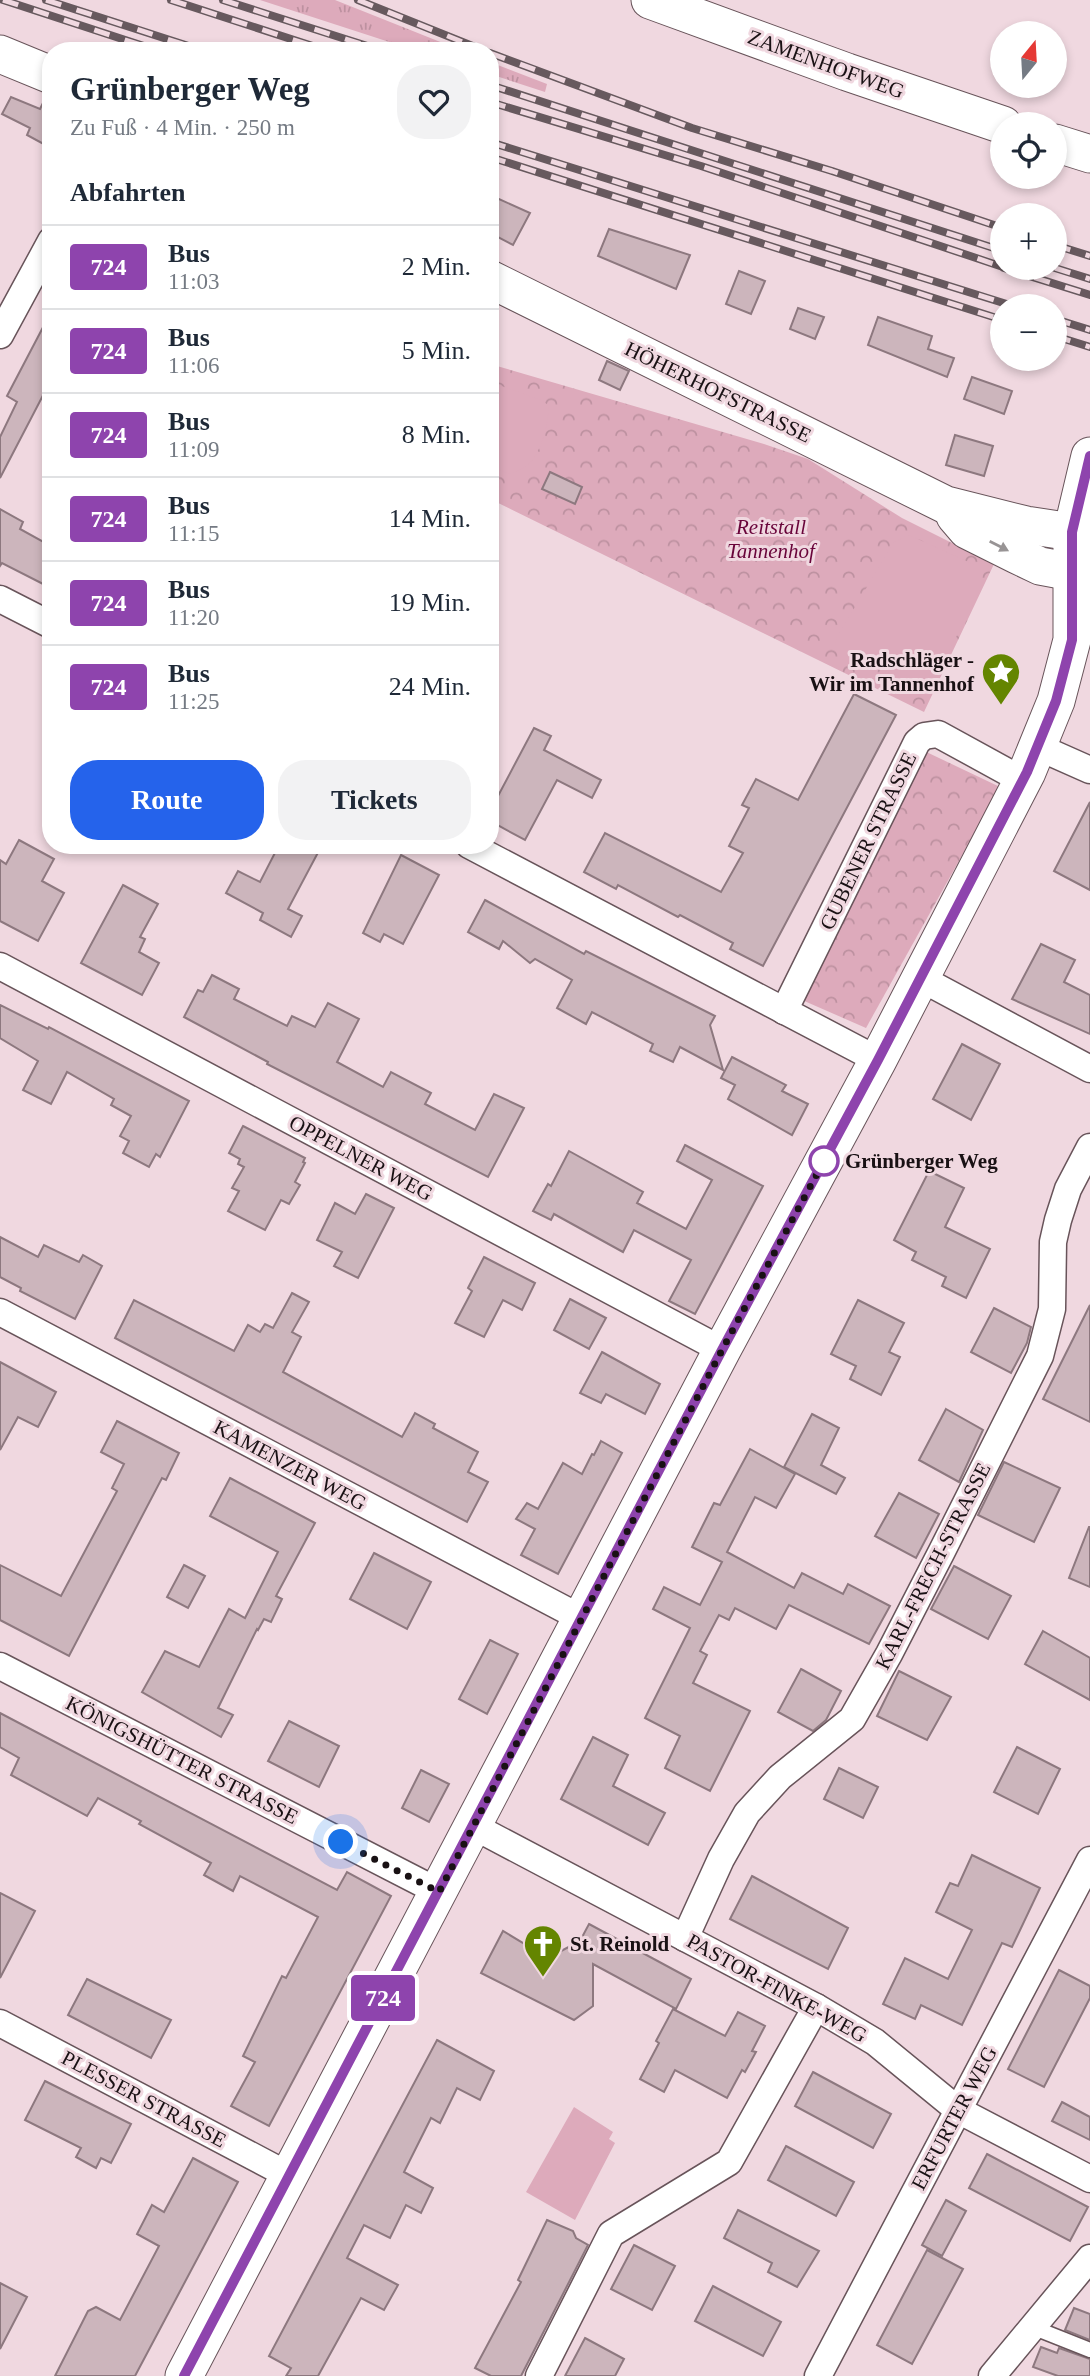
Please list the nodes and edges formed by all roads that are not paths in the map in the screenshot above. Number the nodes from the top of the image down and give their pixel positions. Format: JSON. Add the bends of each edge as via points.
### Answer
{"nodes":[{"id":1,"x":650,"y":0,"type":"edge"},
{"id":2,"x":0,"y":54,"type":"edge"},
{"id":3,"x":42,"y":71,"type":"edge"},
{"id":4,"x":990,"y":121,"type":"edge"},
{"id":5,"x":1067,"y":147,"type":"edge"},
{"id":6,"x":1090,"y":154,"type":"edge"},
{"id":7,"x":42,"y":258,"type":"edge"},
{"id":8,"x":499,"y":283,"type":"edge"},
{"id":9,"x":0,"y":335,"type":"edge"},
{"id":10,"x":1090,"y":456,"type":"edge"},
{"id":11,"x":1076,"y":555,"type":"edge"},
{"id":12,"x":0,"y":599,"type":"edge"},
{"id":13,"x":42,"y":620,"type":"edge"},
{"id":14,"x":1038,"y":747,"type":"junction"},
{"id":15,"x":1090,"y":770,"type":"edge"},
{"id":16,"x":1023,"y":780,"type":"junction"},
{"id":17,"x":486,"y":854,"type":"edge"},
{"id":18,"x":0,"y":966,"type":"edge"},
{"id":19,"x":920,"y":978,"type":"junction"},
{"id":20,"x":784,"y":1011,"type":"junction"},
{"id":21,"x":878,"y":1060,"type":"junction"},
{"id":22,"x":1090,"y":1069,"type":"edge"},
{"id":23,"x":1090,"y":1147,"type":"edge"},
{"id":24,"x":0,"y":1312,"type":"edge"},
{"id":25,"x":722,"y":1350,"type":"junction"},
{"id":26,"x":581,"y":1618,"type":"junction"},
{"id":27,"x":0,"y":1666,"type":"edge"},
{"id":28,"x":473,"y":1826,"type":"junction"},
{"id":29,"x":1090,"y":1860,"type":"edge"},
{"id":30,"x":439,"y":1892,"type":"junction"},
{"id":31,"x":685,"y":1938,"type":"junction"},
{"id":32,"x":816,"y":2007,"type":"junction"},
{"id":33,"x":0,"y":2023,"type":"edge"},
{"id":34,"x":958,"y":2110,"type":"junction"},
{"id":35,"x":288,"y":2175,"type":"junction"},
{"id":36,"x":1090,"y":2179,"type":"edge"},
{"id":37,"x":1090,"y":2258,"type":"edge"},
{"id":38,"x":1032,"y":2327,"type":"junction"},
{"id":39,"x":1090,"y":2350,"type":"edge"},
{"id":40,"x":184,"y":2376,"type":"edge"},
{"id":41,"x":539,"y":2376,"type":"edge"},
{"id":42,"x":818,"y":2376,"type":"edge"},
{"id":43,"x":992,"y":2376,"type":"edge"}],
"edges":[{"from":1,"to":4,"type":"street","name":"ZAMENHOFWEG"},
{"from":2,"to":3,"type":"street"},
{"from":5,"to":6,"type":"street"},
{"from":7,"to":9,"type":"street"},
{"from":8,"to":11,"type":"street","name":"HÖHERHOFSTRASSE","via":[[946,505],[967,530],[1040,566]]},
{"from":10,"to":11,"type":"street"},
{"from":11,"to":14,"type":"street","via":[[1072,640]]},
{"from":12,"to":13,"type":"street"},
{"from":14,"to":15,"type":"street"},
{"from":14,"to":16,"type":"street"},
{"from":16,"to":19,"type":"street"},
{"from":16,"to":20,"type":"street","name":"GUBENER STRASSE","via":[[938,734],[917,742]]},
{"from":17,"to":20,"type":"street"},
{"from":18,"to":25,"type":"street","name":"OPPELNER WEG"},
{"from":19,"to":21,"type":"street"},
{"from":19,"to":22,"type":"street"},
{"from":20,"to":21,"type":"street"},
{"from":21,"to":25,"type":"street"},
{"from":23,"to":31,"type":"street","name":"KARL-FRECH-STRASSE","via":[[1058,1220],[1053,1242],[1052,1309],[1043,1348],[889,1654],[852,1719],[780,1777],[747,1813]]},
{"from":24,"to":26,"type":"street","name":"KAMENZER WEG"},
{"from":25,"to":26,"type":"street"},
{"from":26,"to":28,"type":"street"},
{"from":27,"to":30,"type":"street","name":"KÖNIGSHÜTTER STRASSE"},
{"from":28,"to":30,"type":"street"},
{"from":28,"to":31,"type":"street","name":"PASTOR-FINKE-WEG"},
{"from":29,"to":34,"type":"street","name":"ERFURTER WEG"},
{"from":30,"to":35,"type":"street"},
{"from":31,"to":32,"type":"street","name":"PASTOR-FINKE-WEG","via":[[759,1985]]},
{"from":32,"to":34,"type":"street","name":"PASTOR-FINKE-WEG","via":[[875,2042]]},
{"from":32,"to":41,"type":"street","via":[[729,2162],[611,2234]]},
{"from":33,"to":35,"type":"street","name":"PLESSER STRASSE"},
{"from":34,"to":36,"type":"street","name":"PASTOR-FINKE-WEG"},
{"from":34,"to":42,"type":"street","name":"ERFURTER WEG"},
{"from":35,"to":40,"type":"street"},
{"from":37,"to":38,"type":"street"},
{"from":38,"to":39,"type":"lane"},
{"from":38,"to":43,"type":"street"}]}
